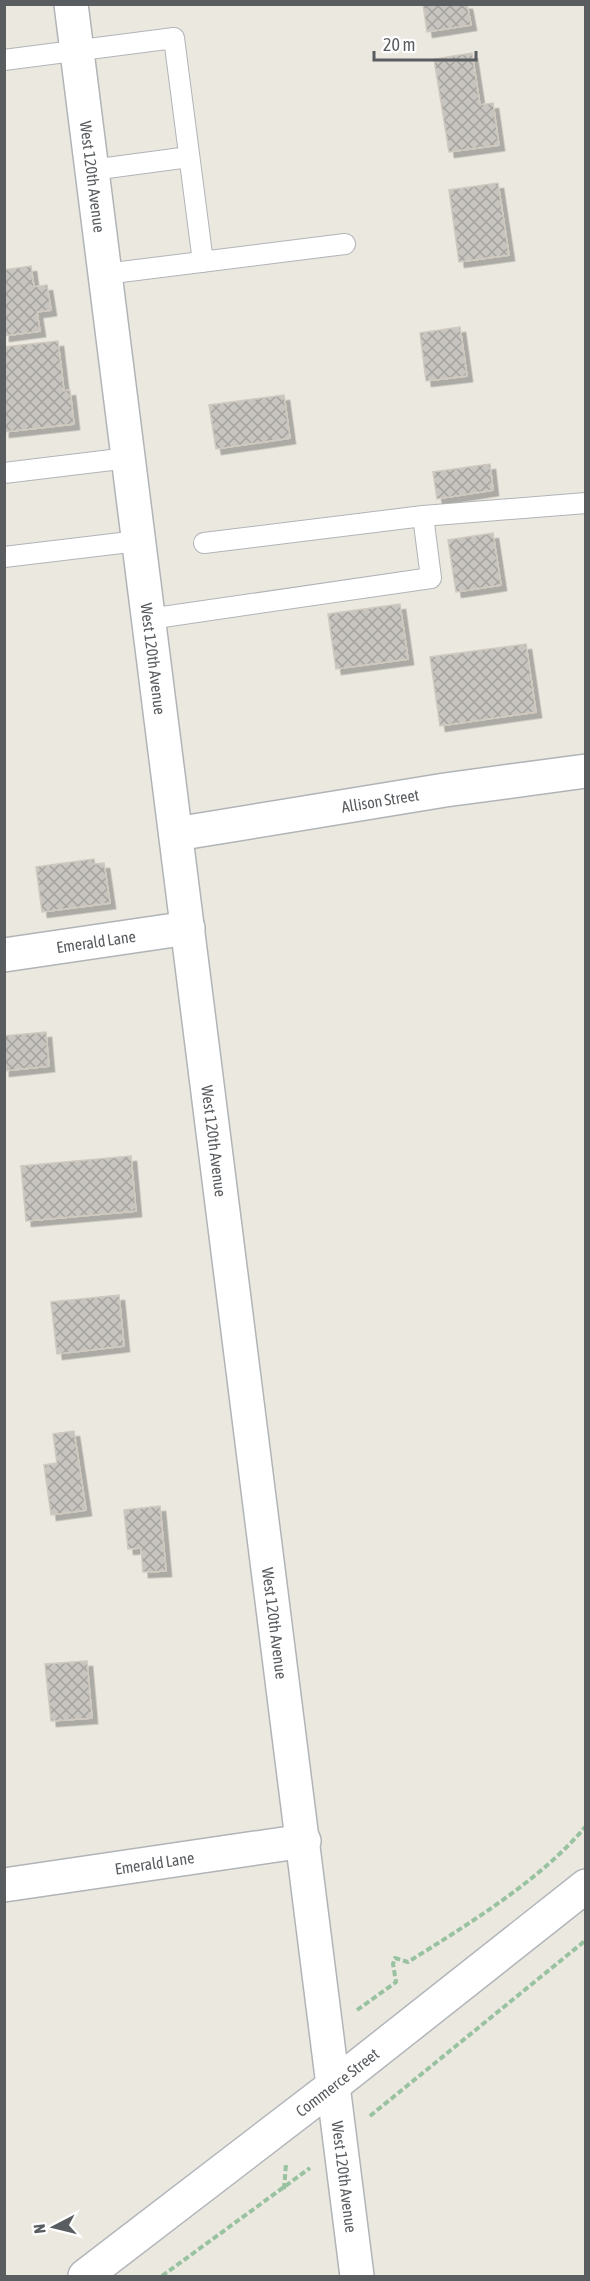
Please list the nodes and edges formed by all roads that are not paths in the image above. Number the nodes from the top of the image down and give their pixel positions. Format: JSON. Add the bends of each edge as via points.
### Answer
{"nodes":[{"id":1,"x":71,"y":4,"type":"edge"},
{"id":2,"x":77,"y":52,"type":"junction"},
{"id":3,"x":4,"y":60,"type":"edge"},
{"id":4,"x":189,"y":157,"type":"junction"},
{"id":5,"x":92,"y":170,"type":"junction"},
{"id":6,"x":345,"y":244,"type":"dead end"},
{"id":7,"x":203,"y":262,"type":"junction"},
{"id":8,"x":105,"y":274,"type":"junction"},
{"id":9,"x":128,"y":458,"type":"junction"},
{"id":10,"x":4,"y":473,"type":"edge"},
{"id":11,"x":585,"y":503,"type":"edge"},
{"id":12,"x":423,"y":516,"type":"junction"},
{"id":13,"x":138,"y":541,"type":"junction"},
{"id":14,"x":204,"y":543,"type":"dead end"},
{"id":15,"x":4,"y":557,"type":"edge"},
{"id":16,"x":148,"y":619,"type":"junction"},
{"id":17,"x":585,"y":771,"type":"edge"},
{"id":18,"x":176,"y":834,"type":"junction"},
{"id":19,"x":188,"y":928,"type":"junction"},
{"id":20,"x":4,"y":955,"type":"edge"},
{"id":21,"x":304,"y":1841,"type":"junction"},
{"id":22,"x":4,"y":1885,"type":"edge"},
{"id":23,"x":585,"y":1886,"type":"edge"},
{"id":24,"x":334,"y":2085,"type":"junction"},
{"id":25,"x":85,"y":2277,"type":"edge"},
{"id":26,"x":357,"y":2277,"type":"edge"}],
"edges":[{"from":1,"to":2,"type":"street","name":"West 120th Avenue"},
{"from":2,"to":3,"type":"lane"},
{"from":2,"to":4,"type":"lane","via":[[174,38]]},
{"from":2,"to":5,"type":"street","name":"West 120th Avenue"},
{"from":4,"to":5,"type":"lane"},
{"from":4,"to":7,"type":"lane"},
{"from":5,"to":8,"type":"street","name":"West 120th Avenue"},
{"from":6,"to":7,"type":"lane"},
{"from":7,"to":8,"type":"lane"},
{"from":8,"to":9,"type":"street","name":"West 120th Avenue"},
{"from":9,"to":10,"type":"lane"},
{"from":9,"to":13,"type":"street","name":"West 120th Avenue"},
{"from":11,"to":12,"type":"lane"},
{"from":12,"to":14,"type":"lane"},
{"from":12,"to":16,"type":"lane","via":[[430,578]]},
{"from":13,"to":15,"type":"lane"},
{"from":13,"to":16,"type":"street","name":"West 120th Avenue"},
{"from":16,"to":18,"type":"street","name":"West 120th Avenue"},
{"from":17,"to":18,"type":"street","name":"Allison Street"},
{"from":18,"to":19,"type":"street","name":"West 120th Avenue"},
{"from":19,"to":20,"type":"street","name":"Emerald Lane"},
{"from":19,"to":21,"type":"street","name":"West 120th Avenue"},
{"from":21,"to":22,"type":"street","name":"Emerald Lane"},
{"from":21,"to":24,"type":"street","name":"West 120th Avenue"},
{"from":23,"to":24,"type":"street","name":"Commerce Street"},
{"from":24,"to":25,"type":"street","name":"Commerce Street"},
{"from":24,"to":26,"type":"street","name":"West 120th Avenue"}]}
